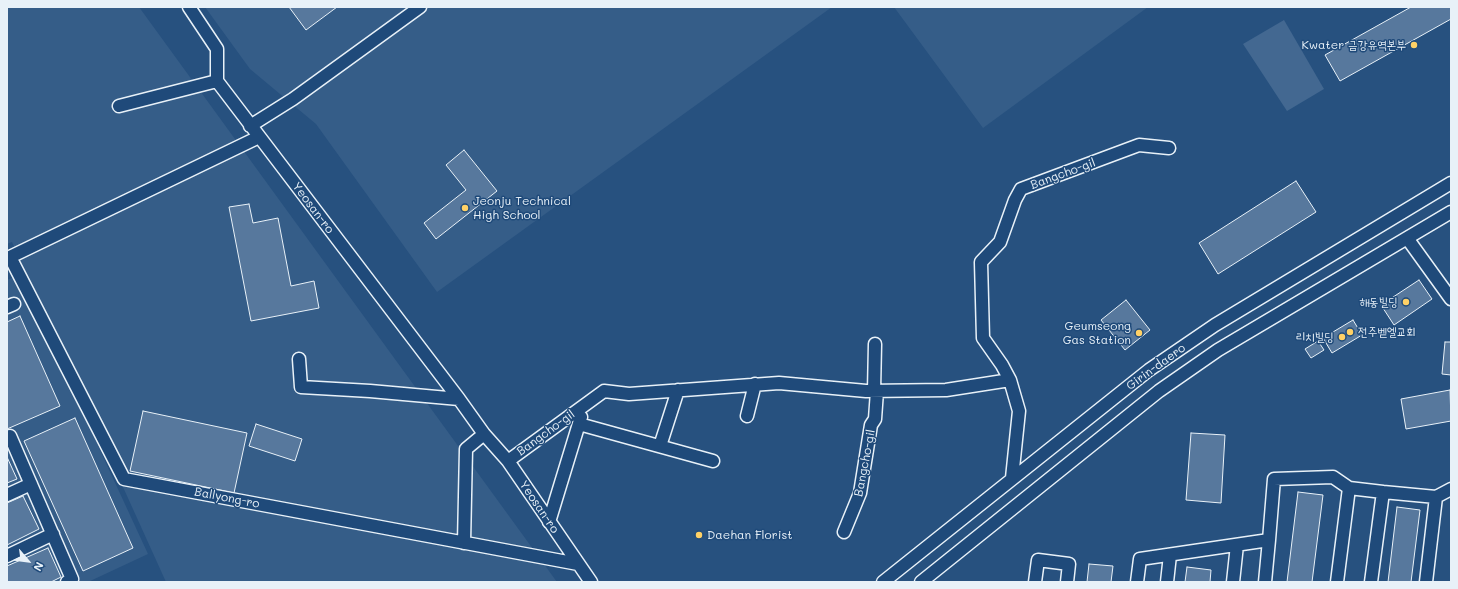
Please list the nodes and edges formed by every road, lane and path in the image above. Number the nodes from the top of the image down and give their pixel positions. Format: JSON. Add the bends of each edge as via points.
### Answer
{"nodes":[{"id":1,"x":188,"y":7,"type":"edge"},
{"id":2,"x":420,"y":7,"type":"edge"},
{"id":3,"x":217,"y":81,"type":"junction"},
{"id":4,"x":119,"y":106,"type":"dead end"},
{"id":5,"x":250,"y":126,"type":"junction"},
{"id":6,"x":259,"y":138,"type":"junction"},
{"id":7,"x":1169,"y":148,"type":"dead end"},
{"id":8,"x":1451,"y":184,"type":"edge"},
{"id":9,"x":1451,"y":212,"type":"edge"},
{"id":10,"x":1407,"y":238,"type":"junction"},
{"id":11,"x":8,"y":258,"type":"edge"},
{"id":12,"x":1451,"y":299,"type":"edge"},
{"id":13,"x":875,"y":344,"type":"dead end"},
{"id":14,"x":299,"y":359,"type":"dead end"},
{"id":15,"x":1010,"y":380,"type":"junction"},
{"id":16,"x":755,"y":384,"type":"junction"},
{"id":17,"x":678,"y":390,"type":"junction"},
{"id":18,"x":875,"y":391,"type":"junction"},
{"id":19,"x":459,"y":399,"type":"junction"},
{"id":20,"x":585,"y":405,"type":"junction"},
{"id":21,"x":747,"y":416,"type":"dead end"},
{"id":22,"x":579,"y":424,"type":"junction"},
{"id":23,"x":484,"y":434,"type":"junction"},
{"id":24,"x":7,"y":437,"type":"edge"},
{"id":25,"x":660,"y":446,"type":"junction"},
{"id":26,"x":508,"y":461,"type":"junction"},
{"id":27,"x":713,"y":461,"type":"dead end"},
{"id":28,"x":1012,"y":478,"type":"junction"},
{"id":29,"x":31,"y":484,"type":"junction"},
{"id":30,"x":1349,"y":488,"type":"junction"},
{"id":31,"x":1451,"y":489,"type":"edge"},
{"id":32,"x":1383,"y":492,"type":"junction"},
{"id":33,"x":7,"y":494,"type":"edge"},
{"id":34,"x":1436,"y":497,"type":"junction"},
{"id":35,"x":549,"y":522,"type":"junction"},
{"id":36,"x":844,"y":532,"type":"dead end"},
{"id":37,"x":53,"y":534,"type":"junction"},
{"id":38,"x":1269,"y":540,"type":"junction"},
{"id":39,"x":464,"y":543,"type":"junction"},
{"id":40,"x":1237,"y":545,"type":"junction"},
{"id":41,"x":1170,"y":555,"type":"junction"},
{"id":42,"x":7,"y":556,"type":"edge"},
{"id":43,"x":578,"y":564,"type":"junction"},
{"id":44,"x":67,"y":582,"type":"edge"},
{"id":45,"x":592,"y":582,"type":"edge"},
{"id":46,"x":883,"y":582,"type":"edge"},
{"id":47,"x":921,"y":582,"type":"edge"},
{"id":48,"x":1035,"y":582,"type":"edge"},
{"id":49,"x":1067,"y":582,"type":"edge"},
{"id":50,"x":1137,"y":582,"type":"edge"},
{"id":51,"x":1167,"y":582,"type":"edge"},
{"id":52,"x":1233,"y":582,"type":"edge"},
{"id":53,"x":1265,"y":582,"type":"edge"},
{"id":54,"x":1337,"y":582,"type":"edge"},
{"id":55,"x":1371,"y":582,"type":"edge"},
{"id":56,"x":1426,"y":582,"type":"edge"}],
"edges":[{"from":1,"to":3,"type":"street","via":[[217,49]]},
{"from":2,"to":5,"type":"street"},
{"from":3,"to":4,"type":"street"},
{"from":3,"to":5,"type":"street","name":"Yeosan-ro"},
{"from":5,"to":6,"type":"street","name":"Yeosan-ro"},
{"from":6,"to":11,"type":"street"},
{"from":6,"to":19,"type":"street","name":"Yeosan-ro"},
{"from":7,"to":15,"type":"street","name":"Bangcho-gil","via":[[1139,145],[1021,189],[1014,200],[1000,242],[981,262],[983,338]]},
{"from":8,"to":28,"type":"street","name":"Girin-daero","via":[[1216,325],[1149,370]]},
{"from":9,"to":10,"type":"street","name":"Girin-daero"},
{"from":10,"to":12,"type":"street"},
{"from":10,"to":47,"type":"street","name":"Girin-daero","via":[[1218,350],[1159,391]]},
{"from":11,"to":39,"type":"street","name":"Ballyong-ro","via":[[124,479]]},
{"from":13,"to":18,"type":"street","name":"Bangcho-gil"},
{"from":14,"to":19,"type":"street","via":[[301,387]]},
{"from":15,"to":18,"type":"street","name":"Bangcho-gil","via":[[946,390]]},
{"from":15,"to":28,"type":"street","name":"Bangcho-gil","via":[[1019,412]]},
{"from":16,"to":17,"type":"street","name":"Bangcho-gil"},
{"from":16,"to":18,"type":"street","name":"Bangcho-gil","via":[[779,383]]},
{"from":16,"to":21,"type":"street"},
{"from":17,"to":20,"type":"street","name":"Bangcho-gil","via":[[629,394],[604,391]]},
{"from":17,"to":25,"type":"street"},
{"from":18,"to":36,"type":"street","name":"Bangcho-gil","via":[[874,419],[860,493]]},
{"from":19,"to":23,"type":"street","name":"Yeosan-ro"},
{"from":20,"to":22,"type":"street","name":"Bangcho-gil"},
{"from":20,"to":26,"type":"street","name":"Bangcho-gil"},
{"from":22,"to":25,"type":"street","name":"Bangcho-gil"},
{"from":22,"to":35,"type":"street","name":"Bangcho-gil"},
{"from":23,"to":26,"type":"street","name":"Yeosan-ro"},
{"from":23,"to":39,"type":"street","via":[[466,449]]},
{"from":24,"to":29,"type":"street","via":[[10,436]]},
{"from":25,"to":27,"type":"street","name":"Bangcho-gil"},
{"from":26,"to":35,"type":"street","name":"Yeosan-ro"},
{"from":28,"to":46,"type":"street","name":"Girin-daero"},
{"from":29,"to":33,"type":"street"},
{"from":29,"to":37,"type":"street"},
{"from":30,"to":32,"type":"street"},
{"from":30,"to":38,"type":"street","via":[[1333,477],[1274,479]]},
{"from":30,"to":54,"type":"street"},
{"from":31,"to":34,"type":"street"},
{"from":32,"to":34,"type":"street"},
{"from":32,"to":55,"type":"street"},
{"from":34,"to":56,"type":"street"},
{"from":35,"to":43,"type":"street","name":"Yeosan-ro"},
{"from":37,"to":42,"type":"street"},
{"from":37,"to":44,"type":"street","via":[[72,579]]},
{"from":38,"to":40,"type":"street"},
{"from":38,"to":53,"type":"street"},
{"from":39,"to":43,"type":"street","name":"Ballyong-ro"},
{"from":40,"to":41,"type":"street"},
{"from":40,"to":52,"type":"street"},
{"from":41,"to":50,"type":"street","via":[[1140,559]]},
{"from":41,"to":51,"type":"street"},
{"from":43,"to":45,"type":"street","name":"Yeosan-ro"},
{"from":48,"to":49,"type":"street","via":[[1038,560],[1069,564]]}]}
